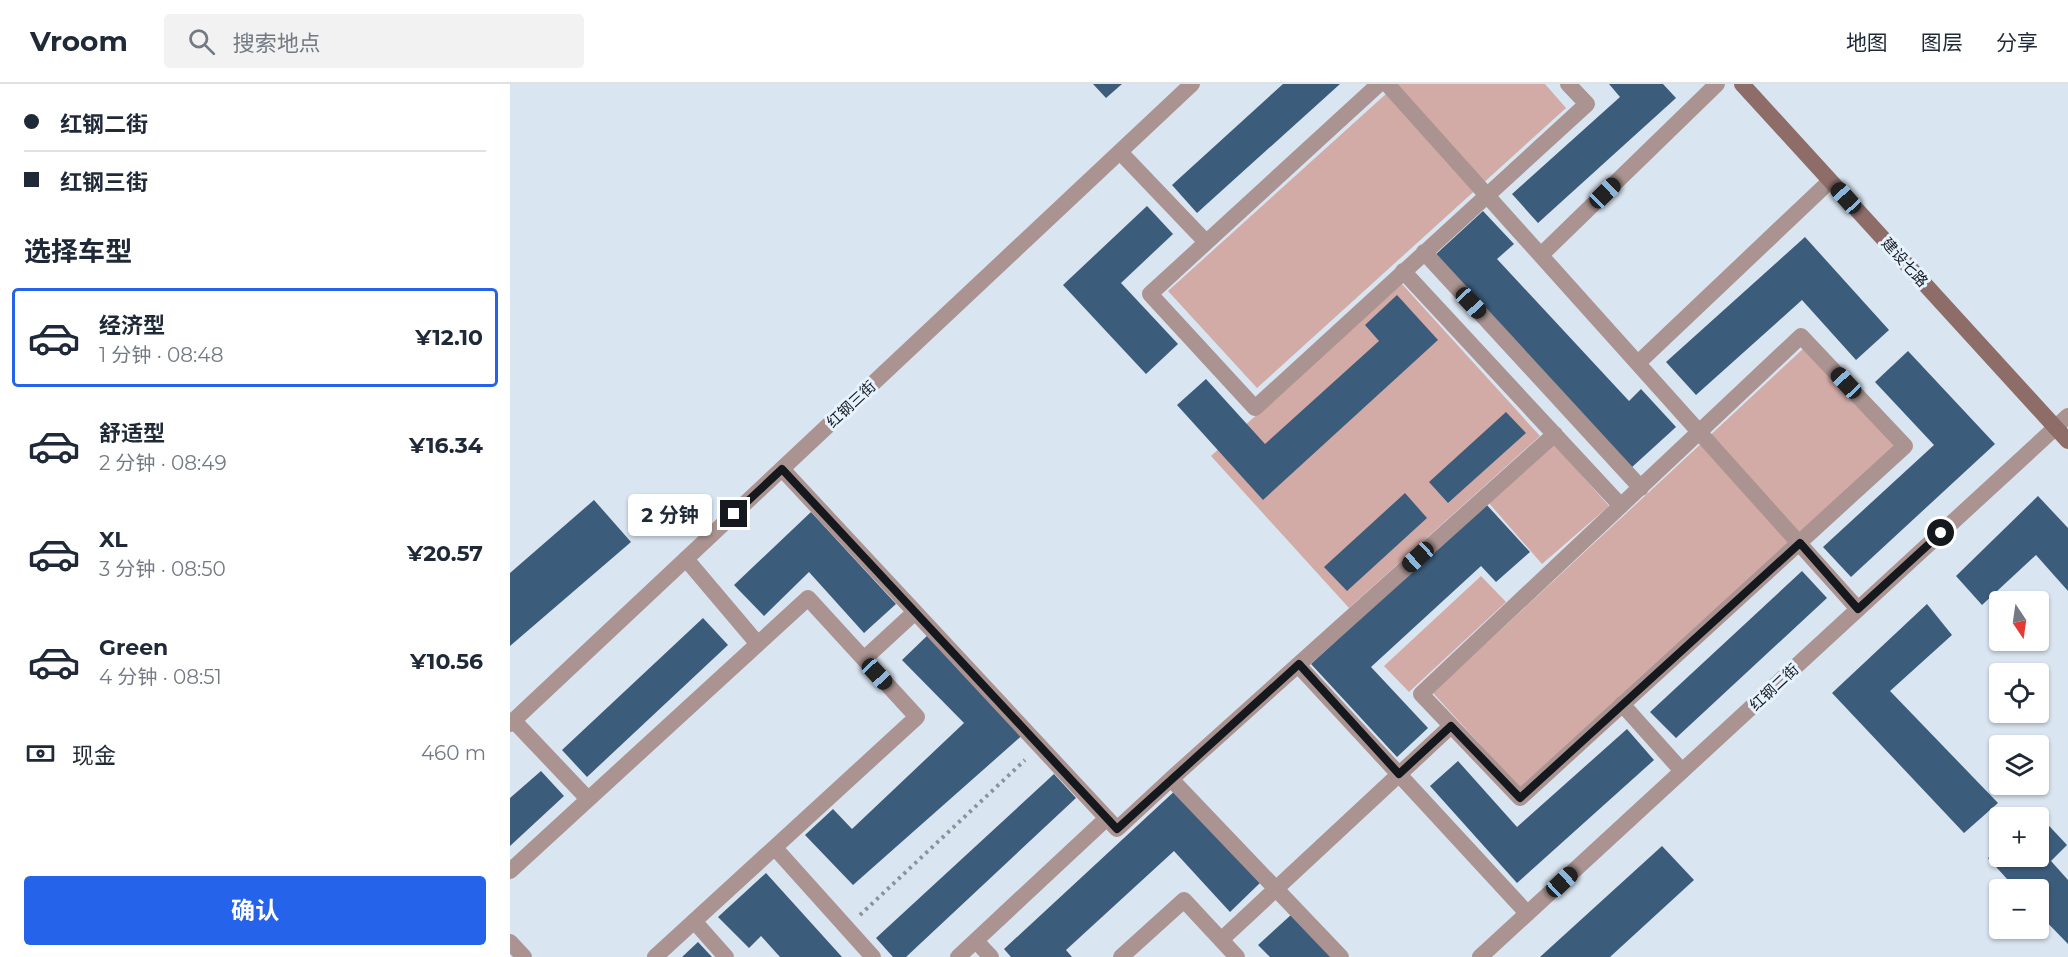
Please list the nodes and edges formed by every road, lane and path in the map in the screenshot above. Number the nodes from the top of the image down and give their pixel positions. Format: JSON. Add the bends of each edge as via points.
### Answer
{"nodes":[{"id":1,"x":1192,"y":84,"type":"edge"},
{"id":2,"x":1379,"y":84,"type":"edge"},
{"id":3,"x":1387,"y":84,"type":"edge"},
{"id":4,"x":1568,"y":84,"type":"edge"},
{"id":5,"x":1717,"y":84,"type":"edge"},
{"id":6,"x":1742,"y":84,"type":"edge"},
{"id":7,"x":1120,"y":152,"type":"junction"},
{"id":8,"x":1830,"y":181,"type":"junction"},
{"id":9,"x":1487,"y":195,"type":"junction"},
{"id":10,"x":1206,"y":242,"type":"junction"},
{"id":11,"x":1424,"y":252,"type":"junction"},
{"id":12,"x":1541,"y":255,"type":"junction"},
{"id":13,"x":1403,"y":271,"type":"junction"},
{"id":14,"x":1638,"y":363,"type":"junction"},
{"id":15,"x":2062,"y":422,"type":"edge"},
{"id":16,"x":1700,"y":432,"type":"junction"},
{"id":17,"x":1555,"y":434,"type":"junction"},
{"id":18,"x":2068,"y":441,"type":"edge"},
{"id":19,"x":782,"y":469,"type":"junction"},
{"id":20,"x":1641,"y":488,"type":"junction"},
{"id":21,"x":1621,"y":506,"type":"junction"},
{"id":22,"x":1800,"y":543,"type":"junction"},
{"id":23,"x":686,"y":559,"type":"junction"},
{"id":24,"x":1858,"y":609,"type":"junction"},
{"id":25,"x":915,"y":612,"type":"junction"},
{"id":26,"x":758,"y":644,"type":"junction"},
{"id":27,"x":864,"y":659,"type":"junction"},
{"id":28,"x":1299,"y":664,"type":"junction"},
{"id":29,"x":1622,"y":704,"type":"junction"},
{"id":30,"x":512,"y":723,"type":"edge"},
{"id":31,"x":1451,"y":726,"type":"junction"},
{"id":32,"x":1040,"y":746,"type":"junction"},
{"id":33,"x":1682,"y":771,"type":"junction"},
{"id":34,"x":1399,"y":774,"type":"junction"},
{"id":35,"x":1171,"y":779,"type":"junction"},
{"id":36,"x":588,"y":799,"type":"junction"},
{"id":37,"x":1107,"y":818,"type":"junction"},
{"id":38,"x":775,"y":848,"type":"junction"},
{"id":39,"x":510,"y":871,"type":"edge"},
{"id":40,"x":1276,"y":889,"type":"junction"},
{"id":41,"x":1527,"y":913,"type":"junction"},
{"id":42,"x":694,"y":921,"type":"junction"},
{"id":43,"x":847,"y":928,"type":"junction"},
{"id":44,"x":1221,"y":940,"type":"junction"},
{"id":45,"x":976,"y":941,"type":"junction"},
{"id":46,"x":510,"y":942,"type":"edge"},
{"id":47,"x":524,"y":957,"type":"edge"},
{"id":48,"x":655,"y":957,"type":"edge"},
{"id":49,"x":726,"y":957,"type":"edge"},
{"id":50,"x":873,"y":957,"type":"edge"},
{"id":51,"x":958,"y":957,"type":"edge"},
{"id":52,"x":992,"y":957,"type":"edge"},
{"id":53,"x":1121,"y":957,"type":"edge"},
{"id":54,"x":1237,"y":957,"type":"edge"},
{"id":55,"x":1341,"y":957,"type":"edge"},
{"id":56,"x":1480,"y":957,"type":"edge"}],
"edges":[{"from":1,"to":7,"type":"street","name":"红钢三街"},
{"from":2,"to":10,"type":"street"},
{"from":3,"to":9,"type":"street"},
{"from":4,"to":9,"type":"street","via":[[1587,104]]},
{"from":5,"to":12,"type":"street"},
{"from":6,"to":8,"type":"main road","name":"建设七路"},
{"from":7,"to":10,"type":"street"},
{"from":7,"to":19,"type":"street","name":"红钢三街"},
{"from":8,"to":14,"type":"street"},
{"from":8,"to":15,"type":"main road","name":"建设七路"},
{"from":9,"to":11,"type":"street"},
{"from":9,"to":12,"type":"street"},
{"from":10,"to":13,"type":"street","via":[[1150,294],[1255,408]]},
{"from":11,"to":13,"type":"street"},
{"from":11,"to":20,"type":"street"},
{"from":12,"to":14,"type":"street"},
{"from":13,"to":17,"type":"street"},
{"from":14,"to":16,"type":"street"},
{"from":15,"to":18,"type":"main road","name":"建设七路"},
{"from":15,"to":24,"type":"street","name":"红钢二街"},
{"from":16,"to":20,"type":"street"},
{"from":16,"to":22,"type":"street"},
{"from":16,"to":22,"type":"street","via":[[1801,336],[1905,446]]},
{"from":17,"to":21,"type":"street"},
{"from":17,"to":28,"type":"street"},
{"from":19,"to":23,"type":"street","name":"红钢三街"},
{"from":19,"to":25,"type":"street"},
{"from":20,"to":21,"type":"street"},
{"from":21,"to":31,"type":"street","via":[[1421,694]]},
{"from":22,"to":24,"type":"street"},
{"from":22,"to":29,"type":"street"},
{"from":23,"to":26,"type":"street"},
{"from":23,"to":30,"type":"street","name":"红钢三街"},
{"from":24,"to":33,"type":"street","name":"红钢二街"},
{"from":25,"to":27,"type":"street"},
{"from":25,"to":32,"type":"street"},
{"from":26,"to":27,"type":"street","via":[[808,598]]},
{"from":26,"to":36,"type":"street"},
{"from":27,"to":38,"type":"street","via":[[917,717]]},
{"from":28,"to":34,"type":"street"},
{"from":28,"to":35,"type":"street"},
{"from":29,"to":31,"type":"street","via":[[1520,798]]},
{"from":29,"to":33,"type":"street"},
{"from":30,"to":36,"type":"street"},
{"from":31,"to":34,"type":"street"},
{"from":32,"to":37,"type":"street"},
{"from":32,"to":43,"type":"path"},
{"from":33,"to":41,"type":"street","name":"红钢二街"},
{"from":34,"to":40,"type":"street"},
{"from":34,"to":41,"type":"street"},
{"from":35,"to":37,"type":"street","via":[[1117,829]]},
{"from":35,"to":40,"type":"street"},
{"from":36,"to":39,"type":"street"},
{"from":37,"to":45,"type":"street"},
{"from":38,"to":42,"type":"street"},
{"from":38,"to":43,"type":"street"},
{"from":40,"to":44,"type":"street"},
{"from":40,"to":55,"type":"street"},
{"from":41,"to":56,"type":"street","name":"红钢二街"},
{"from":42,"to":48,"type":"street"},
{"from":42,"to":49,"type":"street"},
{"from":43,"to":50,"type":"street"},
{"from":44,"to":53,"type":"street","via":[[1184,900]]},
{"from":44,"to":54,"type":"street"},
{"from":45,"to":51,"type":"street"},
{"from":45,"to":52,"type":"street"},
{"from":46,"to":47,"type":"street"}]}
